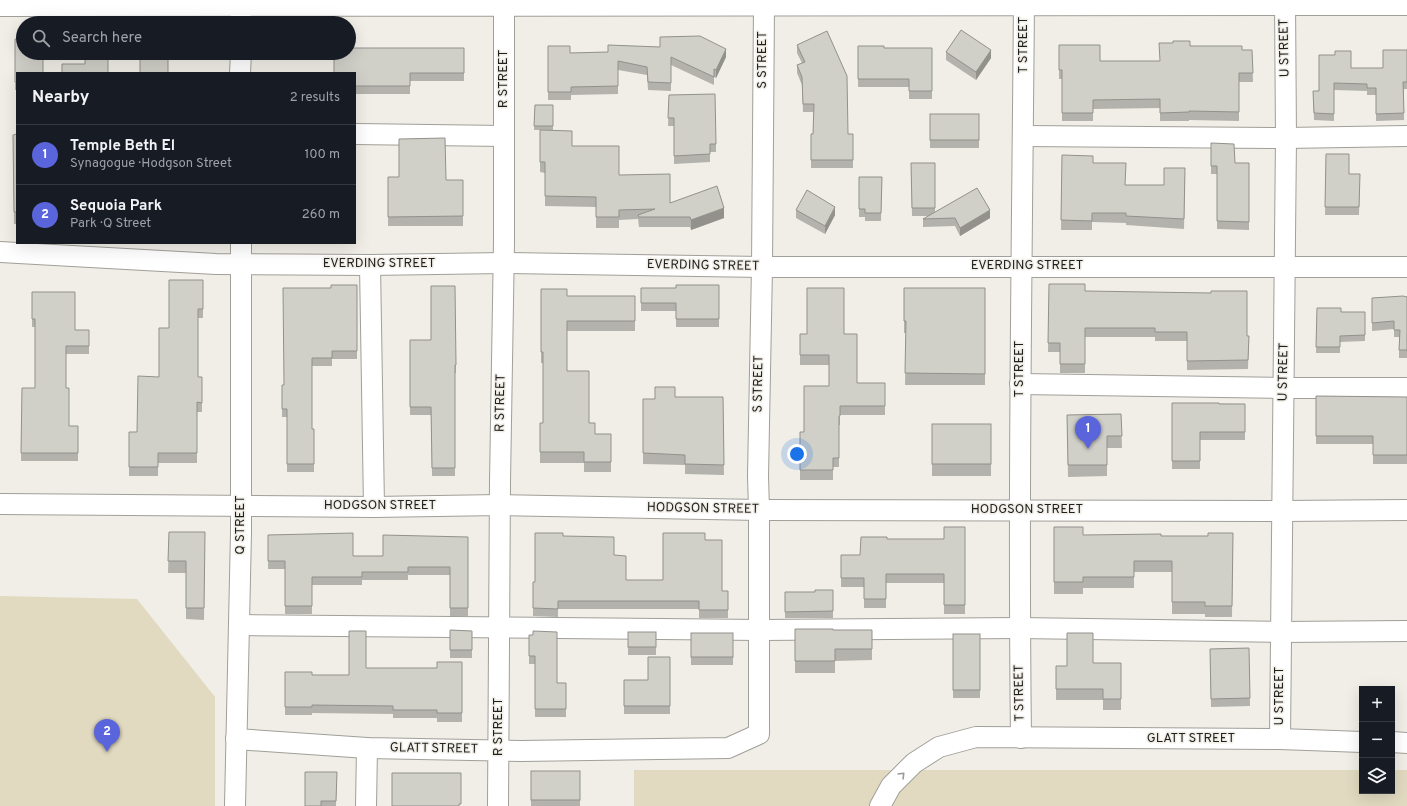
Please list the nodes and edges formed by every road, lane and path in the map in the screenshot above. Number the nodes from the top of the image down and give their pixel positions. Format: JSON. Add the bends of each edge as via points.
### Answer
{"nodes":[{"id":1,"x":504,"y":2,"type":"edge"},
{"id":2,"x":764,"y":2,"type":"edge"},
{"id":3,"x":1024,"y":2,"type":"edge"},
{"id":4,"x":1285,"y":2,"type":"edge"},
{"id":5,"x":1407,"y":4,"type":"edge"},
{"id":6,"x":0,"y":5,"type":"edge"},
{"id":7,"x":241,"y":9,"type":"edge"},
{"id":8,"x":241,"y":60,"type":"edge"},
{"id":9,"x":240,"y":72,"type":"edge"},
{"id":10,"x":356,"y":134,"type":"edge"},
{"id":11,"x":504,"y":136,"type":"junction"},
{"id":12,"x":1024,"y":136,"type":"junction"},
{"id":13,"x":1407,"y":136,"type":"edge"},
{"id":14,"x":1286,"y":138,"type":"junction"},
{"id":15,"x":241,"y":244,"type":"edge"},
{"id":16,"x":0,"y":252,"type":"edge"},
{"id":17,"x":504,"y":263,"type":"junction"},
{"id":18,"x":242,"y":264,"type":"junction"},
{"id":19,"x":370,"y":265,"type":"junction"},
{"id":20,"x":762,"y":266,"type":"junction"},
{"id":21,"x":1021,"y":266,"type":"junction"},
{"id":22,"x":1285,"y":266,"type":"junction"},
{"id":23,"x":1407,"y":267,"type":"edge"},
{"id":24,"x":1020,"y":384,"type":"junction"},
{"id":25,"x":1284,"y":388,"type":"junction"},
{"id":26,"x":1407,"y":388,"type":"edge"},
{"id":27,"x":0,"y":504,"type":"edge"},
{"id":28,"x":500,"y":505,"type":"junction"},
{"id":29,"x":241,"y":506,"type":"junction"},
{"id":30,"x":374,"y":506,"type":"junction"},
{"id":31,"x":759,"y":510,"type":"junction"},
{"id":32,"x":1020,"y":510,"type":"junction"},
{"id":33,"x":1407,"y":510,"type":"edge"},
{"id":34,"x":1282,"y":511,"type":"junction"},
{"id":35,"x":239,"y":625,"type":"junction"},
{"id":36,"x":500,"y":628,"type":"junction"},
{"id":37,"x":1020,"y":628,"type":"junction"},
{"id":38,"x":760,"y":630,"type":"junction"},
{"id":39,"x":1407,"y":631,"type":"edge"},
{"id":40,"x":1281,"y":632,"type":"junction"},
{"id":41,"x":1021,"y":738,"type":"junction"},
{"id":42,"x":236,"y":739,"type":"junction"},
{"id":43,"x":1280,"y":739,"type":"junction"},
{"id":44,"x":1359,"y":742,"type":"edge"},
{"id":45,"x":1395,"y":742,"type":"edge"},
{"id":46,"x":1407,"y":743,"type":"edge"},
{"id":47,"x":367,"y":748,"type":"junction"},
{"id":48,"x":728,"y":748,"type":"joint"},
{"id":49,"x":499,"y":750,"type":"junction"},
{"id":50,"x":235,"y":806,"type":"edge"},
{"id":51,"x":366,"y":806,"type":"edge"},
{"id":52,"x":498,"y":806,"type":"edge"},
{"id":53,"x":880,"y":806,"type":"edge"}],
"edges":[{"from":1,"to":2,"type":"main road"},
{"from":1,"to":7,"type":"main road"},
{"from":1,"to":11,"type":"street","name":"R STREET"},
{"from":2,"to":3,"type":"main road"},
{"from":2,"to":20,"type":"street","name":"S STREET"},
{"from":3,"to":4,"type":"main road"},
{"from":3,"to":12,"type":"street","name":"T STREET"},
{"from":4,"to":5,"type":"main road"},
{"from":4,"to":14,"type":"street","name":"U STREET"},
{"from":6,"to":7,"type":"main road"},
{"from":8,"to":9,"type":"street"},
{"from":10,"to":11,"type":"street"},
{"from":11,"to":17,"type":"street","name":"R STREET"},
{"from":12,"to":14,"type":"street"},
{"from":12,"to":21,"type":"street","name":"T STREET"},
{"from":13,"to":14,"type":"street"},
{"from":14,"to":22,"type":"street","name":"U STREET"},
{"from":15,"to":18,"type":"street","name":"Q STREET"},
{"from":16,"to":18,"type":"street","name":"EVERDING STREET"},
{"from":17,"to":19,"type":"street","name":"EVERDING STREET"},
{"from":17,"to":20,"type":"street","name":"EVERDING STREET"},
{"from":17,"to":28,"type":"street","name":"R STREET"},
{"from":18,"to":19,"type":"street","name":"EVERDING STREET"},
{"from":18,"to":29,"type":"street","name":"Q STREET"},
{"from":19,"to":30,"type":"street"},
{"from":20,"to":21,"type":"street","name":"EVERDING STREET"},
{"from":20,"to":31,"type":"street","name":"S STREET"},
{"from":21,"to":22,"type":"street","name":"EVERDING STREET"},
{"from":21,"to":24,"type":"street","name":"T STREET"},
{"from":22,"to":23,"type":"street","name":"EVERDING STREET"},
{"from":22,"to":25,"type":"street","name":"U STREET"},
{"from":24,"to":25,"type":"street"},
{"from":24,"to":32,"type":"street","name":"T STREET"},
{"from":25,"to":26,"type":"street"},
{"from":25,"to":34,"type":"street","name":"U STREET"},
{"from":27,"to":29,"type":"street","name":"HODGSON STREET"},
{"from":28,"to":30,"type":"street","name":"HODGSON STREET"},
{"from":28,"to":31,"type":"street","name":"HODGSON STREET"},
{"from":28,"to":36,"type":"street","name":"R STREET"},
{"from":29,"to":30,"type":"street","name":"HODGSON STREET"},
{"from":29,"to":35,"type":"street","name":"Q STREET"},
{"from":31,"to":32,"type":"street","name":"HODGSON STREET"},
{"from":31,"to":38,"type":"street","name":"S STREET"},
{"from":32,"to":34,"type":"street","name":"HODGSON STREET"},
{"from":32,"to":37,"type":"street","name":"T STREET"},
{"from":33,"to":34,"type":"street","name":"HODGSON STREET"},
{"from":34,"to":40,"type":"street","name":"U STREET"},
{"from":35,"to":36,"type":"street"},
{"from":35,"to":42,"type":"street","name":"Q STREET"},
{"from":36,"to":38,"type":"street"},
{"from":36,"to":49,"type":"street","name":"R STREET"},
{"from":37,"to":38,"type":"street"},
{"from":37,"to":40,"type":"street"},
{"from":37,"to":41,"type":"street","name":"T STREET"},
{"from":38,"to":48,"type":"street","name":"S STREET","via":[[759,734]]},
{"from":39,"to":40,"type":"street"},
{"from":40,"to":43,"type":"street","name":"U STREET"},
{"from":41,"to":43,"type":"street","name":"GLATT STREET"},
{"from":53,"to":41,"type":"street","name":"GLATT STREET","one_way":true,"via":[[891,786],[914,763],[939,747],[976,737]]},
{"from":42,"to":47,"type":"street","name":"GLATT STREET"},
{"from":42,"to":50,"type":"street","name":"Q STREET"},
{"from":43,"to":44,"type":"street","name":"GLATT STREET"},
{"from":45,"to":46,"type":"street"},
{"from":47,"to":49,"type":"street","name":"GLATT STREET"},
{"from":47,"to":51,"type":"street"},
{"from":48,"to":49,"type":"street","name":"GLATT STREET"},
{"from":49,"to":52,"type":"street","name":"R STREET"}]}
